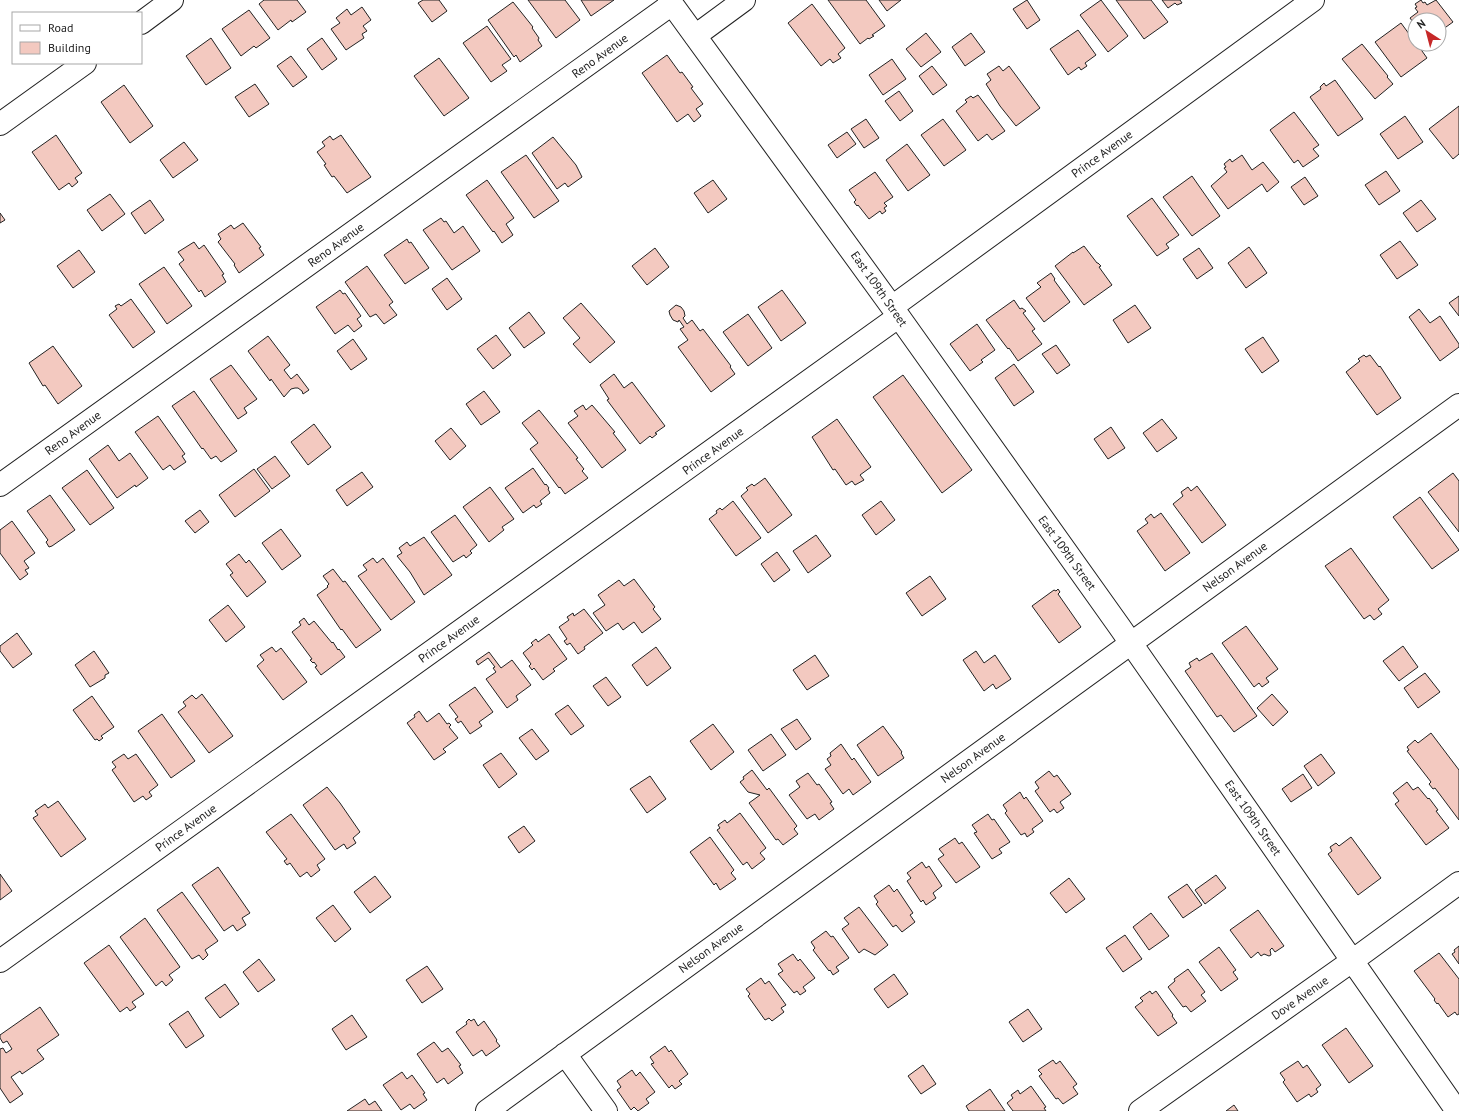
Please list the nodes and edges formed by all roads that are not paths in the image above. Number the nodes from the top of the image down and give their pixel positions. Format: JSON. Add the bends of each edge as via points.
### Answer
{"nodes":[{"id":1,"x":172,"y":0,"type":"edge"},
{"id":2,"x":744,"y":0,"type":"edge"},
{"id":3,"x":1312,"y":0,"type":"edge"},
{"id":4,"x":671,"y":2,"type":"edge"},
{"id":5,"x":142,"y":21,"type":"edge"},
{"id":6,"x":695,"y":36,"type":"junction"},
{"id":7,"x":84,"y":64,"type":"edge"},
{"id":8,"x":0,"y":124,"type":"edge"},
{"id":9,"x":895,"y":312,"type":"junction"},
{"id":10,"x":1459,"y":405,"type":"edge"},
{"id":11,"x":0,"y":485,"type":"edge"},
{"id":12,"x":1131,"y":643,"type":"junction"},
{"id":13,"x":1459,"y":883,"type":"edge"},
{"id":14,"x":0,"y":961,"type":"edge"},
{"id":15,"x":1352,"y":961,"type":"junction"},
{"id":16,"x":566,"y":1054,"type":"junction"},
{"id":17,"x":487,"y":1111,"type":"edge"},
{"id":18,"x":606,"y":1111,"type":"edge"},
{"id":19,"x":1140,"y":1111,"type":"edge"},
{"id":20,"x":1457,"y":1111,"type":"edge"}],
"edges":[{"from":1,"to":5,"type":"street"},
{"from":2,"to":6,"type":"street"},
{"from":3,"to":9,"type":"street","name":"Prince Avenue"},
{"from":4,"to":6,"type":"street","name":"East 109th Street"},
{"from":4,"to":11,"type":"street","name":"Reno Avenue"},
{"from":6,"to":9,"type":"street","name":"East 109th Street"},
{"from":7,"to":8,"type":"street"},
{"from":9,"to":12,"type":"street","name":"East 109th Street"},
{"from":9,"to":14,"type":"street","name":"Prince Avenue"},
{"from":10,"to":12,"type":"street","name":"Nelson Avenue"},
{"from":12,"to":15,"type":"street","name":"East 109th Street"},
{"from":12,"to":16,"type":"street","name":"Nelson Avenue"},
{"from":13,"to":15,"type":"street","name":"Dove Avenue"},
{"from":15,"to":19,"type":"street","name":"Dove Avenue"},
{"from":15,"to":20,"type":"street","name":"East 109th Street"},
{"from":16,"to":17,"type":"street","name":"Nelson Avenue"},
{"from":16,"to":18,"type":"street"}]}
